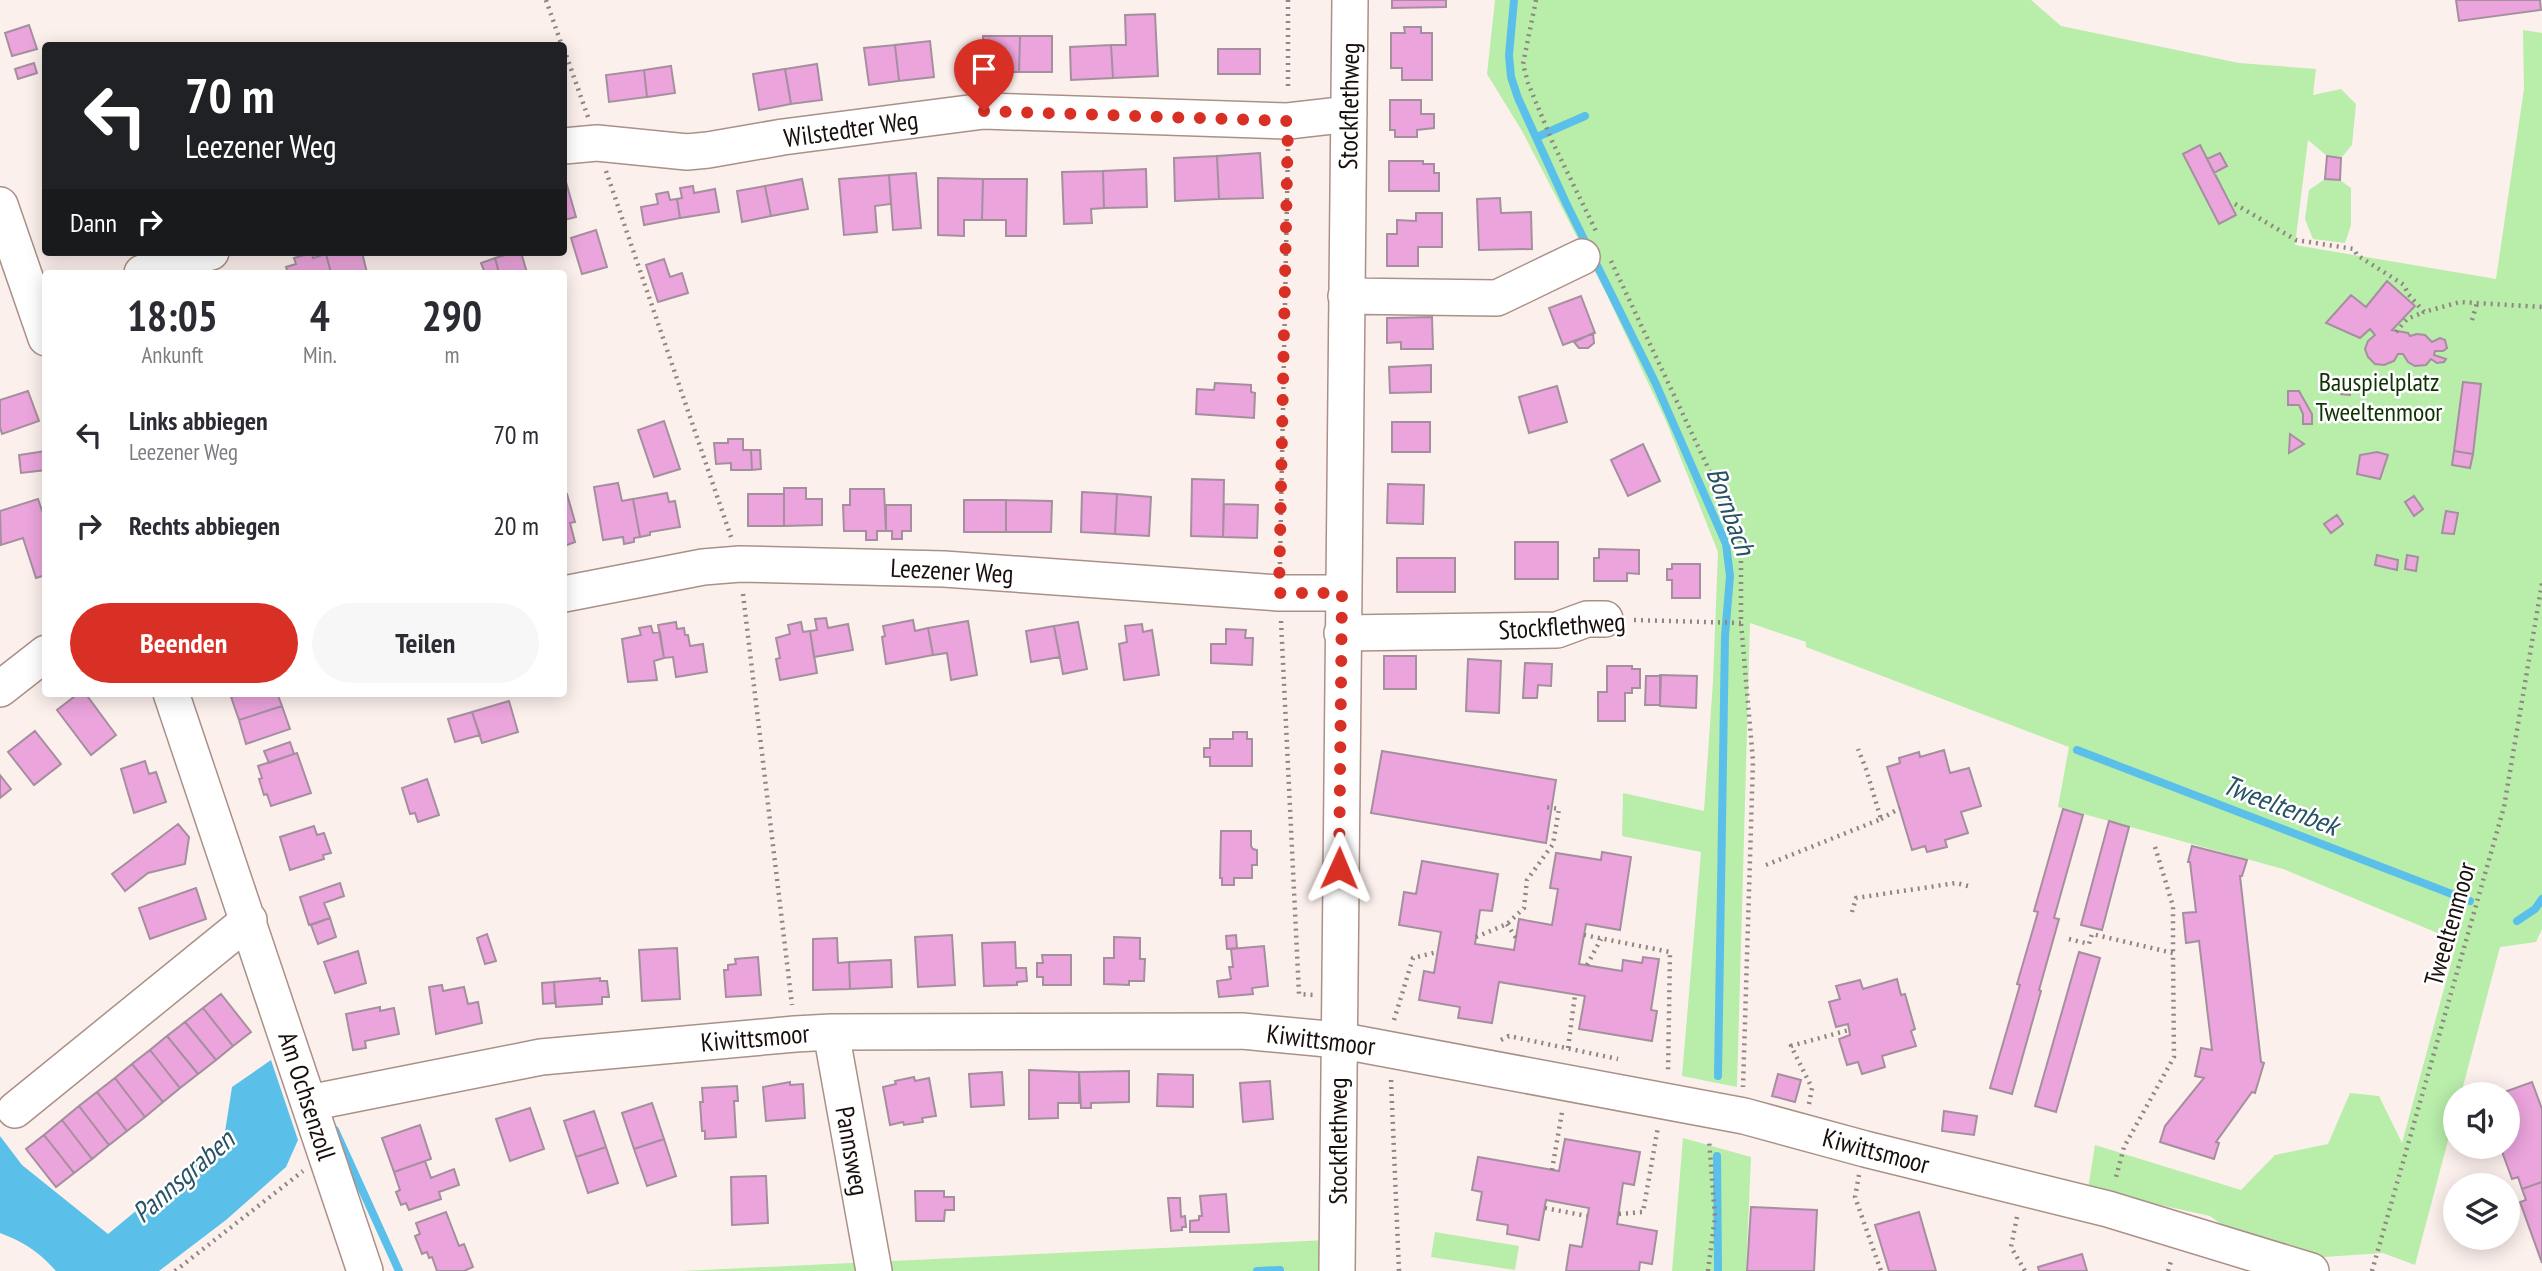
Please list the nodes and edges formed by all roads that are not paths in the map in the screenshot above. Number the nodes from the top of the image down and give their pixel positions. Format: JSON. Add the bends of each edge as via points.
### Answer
{"nodes":[{"id":1,"x":1350,"y":0,"type":"edge"},
{"id":2,"x":1349,"y":114,"type":"junction"},
{"id":3,"x":580,"y":144,"type":"edge"},
{"id":4,"x":0,"y":205,"type":"edge"},
{"id":5,"x":1596,"y":250,"type":"road end"},
{"id":6,"x":198,"y":256,"type":"edge"},
{"id":7,"x":152,"y":270,"type":"edge"},
{"id":8,"x":1346,"y":296,"type":"junction"},
{"id":9,"x":40,"y":304,"type":"edge"},
{"id":10,"x":567,"y":593,"type":"edge"},
{"id":11,"x":1342,"y":593,"type":"junction"},
{"id":12,"x":1605,"y":619,"type":"road end"},
{"id":13,"x":1342,"y":633,"type":"junction"},
{"id":14,"x":42,"y":656,"type":"edge"},
{"id":15,"x":0,"y":689,"type":"edge"},
{"id":16,"x":172,"y":697,"type":"edge"},
{"id":17,"x":249,"y":920,"type":"junction"},
{"id":18,"x":831,"y":1032,"type":"junction"},
{"id":19,"x":1338,"y":1040,"type":"junction"},
{"id":20,"x":309,"y":1103,"type":"junction"},
{"id":21,"x":15,"y":1111,"type":"dead end"},
{"id":22,"x":365,"y":1271,"type":"edge"},
{"id":23,"x":874,"y":1271,"type":"edge"},
{"id":24,"x":1336,"y":1271,"type":"edge"},
{"id":25,"x":2311,"y":1271,"type":"edge"}],
"edges":[{"from":1,"to":2,"type":"street","name":"Stockflethweg"},
{"from":2,"to":3,"type":"street","name":"Wilstedter Weg","via":[[1288,121],[984,111],[687,152]]},
{"from":2,"to":8,"type":"street","name":"Stockflethweg"},
{"from":4,"to":9,"type":"street"},
{"from":5,"to":8,"type":"street","via":[[1497,298]]},
{"from":6,"to":7,"type":"street"},
{"from":8,"to":11,"type":"street","name":"Stockflethweg"},
{"from":10,"to":11,"type":"street","name":"Leezener Weg","via":[[740,564],[944,569],[1279,593]]},
{"from":11,"to":13,"type":"street","name":"Stockflethweg"},
{"from":12,"to":13,"type":"street","name":"Stockflethweg","via":[[1587,619],[1557,630]]},
{"from":13,"to":19,"type":"street","name":"Stockflethweg"},
{"from":14,"to":15,"type":"street"},
{"from":16,"to":17,"type":"street","name":"Am Ochsenzoll"},
{"from":17,"to":20,"type":"street","name":"Am Ochsenzoll"},
{"from":17,"to":21,"type":"street"},
{"from":18,"to":19,"type":"street","name":"Kiwittsmoor","via":[[1242,1031]]},
{"from":18,"to":20,"type":"street","name":"Kiwittsmoor","via":[[541,1057]]},
{"from":18,"to":23,"type":"street","name":"Pannsweg"},
{"from":19,"to":24,"type":"street","name":"Stockflethweg"},
{"from":19,"to":25,"type":"street","name":"Kiwittsmoor","via":[[1730,1113],[2108,1209]]},
{"from":20,"to":22,"type":"street","name":"Am Ochsenzoll"}]}
